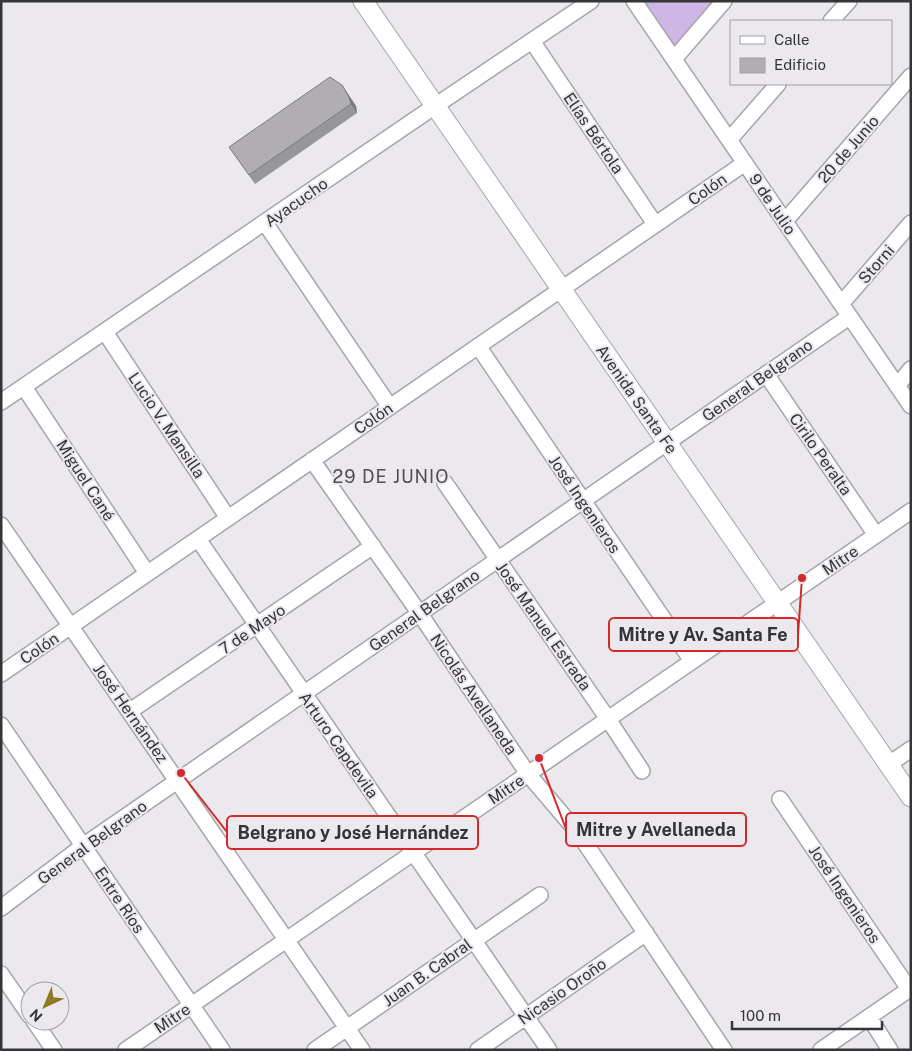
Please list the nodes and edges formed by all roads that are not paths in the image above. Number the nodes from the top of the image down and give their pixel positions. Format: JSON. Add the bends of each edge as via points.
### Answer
{"nodes":[{"id":1,"x":363,"y":1,"type":"edge"},
{"id":2,"x":591,"y":1,"type":"edge"},
{"id":3,"x":634,"y":1,"type":"edge"},
{"id":4,"x":724,"y":1,"type":"edge"},
{"id":5,"x":849,"y":1,"type":"edge"},
{"id":6,"x":833,"y":20,"type":"edge"},
{"id":7,"x":532,"y":41,"type":"junction"},
{"id":8,"x":674,"y":59,"type":"junction"},
{"id":9,"x":911,"y":76,"type":"edge"},
{"id":10,"x":777,"y":85,"type":"edge"},
{"id":11,"x":435,"y":106,"type":"junction"},
{"id":12,"x":729,"y":140,"type":"junction"},
{"id":13,"x":745,"y":163,"type":"junction"},
{"id":14,"x":785,"y":222,"type":"junction"},
{"id":15,"x":265,"y":223,"type":"junction"},
{"id":16,"x":911,"y":223,"type":"edge"},
{"id":17,"x":655,"y":224,"type":"junction"},
{"id":18,"x":561,"y":289,"type":"junction"},
{"id":19,"x":845,"y":310,"type":"junction"},
{"id":20,"x":105,"y":332,"type":"junction"},
{"id":21,"x":478,"y":346,"type":"junction"},
{"id":22,"x":911,"y":369,"type":"edge"},
{"id":23,"x":766,"y":374,"type":"junction"},
{"id":24,"x":897,"y":386,"type":"junction"},
{"id":25,"x":24,"y":387,"type":"junction"},
{"id":26,"x":1,"y":402,"type":"edge"},
{"id":27,"x":911,"y":406,"type":"edge"},
{"id":28,"x":390,"y":407,"type":"junction"},
{"id":29,"x":667,"y":443,"type":"junction"},
{"id":30,"x":312,"y":460,"type":"junction"},
{"id":31,"x":445,"y":482,"type":"dead end"},
{"id":32,"x":583,"y":501,"type":"junction"},
{"id":33,"x":911,"y":511,"type":"edge"},
{"id":34,"x":228,"y":518,"type":"junction"},
{"id":35,"x":1,"y":526,"type":"edge"},
{"id":36,"x":876,"y":534,"type":"junction"},
{"id":37,"x":198,"y":539,"type":"junction"},
{"id":38,"x":373,"y":546,"type":"junction"},
{"id":39,"x":498,"y":560,"type":"junction"},
{"id":40,"x":147,"y":573,"type":"junction"},
{"id":41,"x":777,"y":603,"type":"junction"},
{"id":42,"x":420,"y":614,"type":"junction"},
{"id":43,"x":71,"y":626,"type":"junction"},
{"id":44,"x":256,"y":626,"type":"junction"},
{"id":45,"x":692,"y":661,"type":"junction"},
{"id":46,"x":1,"y":674,"type":"edge"},
{"id":47,"x":303,"y":694,"type":"junction"},
{"id":48,"x":130,"y":711,"type":"junction"},
{"id":49,"x":608,"y":719,"type":"junction"},
{"id":50,"x":1,"y":725,"type":"edge"},
{"id":51,"x":911,"y":749,"type":"edge"},
{"id":52,"x":888,"y":765,"type":"junction"},
{"id":53,"x":642,"y":771,"type":"dead end"},
{"id":54,"x":528,"y":774,"type":"junction"},
{"id":55,"x":178,"y":780,"type":"junction"},
{"id":56,"x":911,"y":798,"type":"edge"},
{"id":57,"x":780,"y":799,"type":"dead end"},
{"id":58,"x":83,"y":846,"type":"junction"},
{"id":59,"x":413,"y":853,"type":"junction"},
{"id":60,"x":540,"y":895,"type":"dead end"},
{"id":61,"x":1,"y":908,"type":"edge"},
{"id":62,"x":646,"y":933,"type":"junction"},
{"id":63,"x":287,"y":939,"type":"junction"},
{"id":64,"x":473,"y":940,"type":"junction"},
{"id":65,"x":1,"y":974,"type":"edge"},
{"id":66,"x":910,"y":989,"type":"edge"},
{"id":67,"x":20,"y":1002,"type":"edge"},
{"id":68,"x":191,"y":1005,"type":"junction"},
{"id":69,"x":526,"y":1016,"type":"junction"},
{"id":70,"x":869,"y":1017,"type":"junction"},
{"id":71,"x":347,"y":1028,"type":"junction"},
{"id":72,"x":41,"y":1031,"type":"edge"},
{"id":73,"x":54,"y":1050,"type":"edge"},
{"id":74,"x":126,"y":1050,"type":"edge"},
{"id":75,"x":222,"y":1050,"type":"edge"},
{"id":76,"x":316,"y":1050,"type":"edge"},
{"id":77,"x":362,"y":1050,"type":"edge"},
{"id":78,"x":478,"y":1050,"type":"edge"},
{"id":79,"x":549,"y":1050,"type":"edge"},
{"id":80,"x":724,"y":1050,"type":"edge"},
{"id":81,"x":821,"y":1050,"type":"edge"},
{"id":82,"x":890,"y":1050,"type":"edge"}],
"edges":[{"from":1,"to":11,"type":"main road","name":"Avenida Santa Fe"},
{"from":2,"to":7,"type":"street","name":"Ayacucho"},
{"from":3,"to":8,"type":"street","name":"9 de Julio"},
{"from":4,"to":8,"type":"street"},
{"from":5,"to":6,"type":"street"},
{"from":7,"to":11,"type":"street","name":"Ayacucho"},
{"from":7,"to":17,"type":"street","name":"Elías Bértola"},
{"from":8,"to":12,"type":"street","name":"9 de Julio"},
{"from":9,"to":14,"type":"street","name":"20 de Junio"},
{"from":10,"to":12,"type":"street"},
{"from":11,"to":15,"type":"street","name":"Ayacucho"},
{"from":11,"to":18,"type":"main road","name":"Avenida Santa Fe"},
{"from":12,"to":13,"type":"street","name":"9 de Julio"},
{"from":13,"to":14,"type":"street","name":"9 de Julio"},
{"from":13,"to":17,"type":"street","name":"Colón"},
{"from":14,"to":19,"type":"street","name":"9 de Julio"},
{"from":15,"to":20,"type":"street","name":"Ayacucho"},
{"from":15,"to":28,"type":"street"},
{"from":16,"to":19,"type":"street","name":"Storni"},
{"from":17,"to":18,"type":"street","name":"Colón"},
{"from":18,"to":21,"type":"street","name":"Colón"},
{"from":18,"to":29,"type":"main road","name":"Avenida Santa Fe"},
{"from":19,"to":23,"type":"street","name":"General Belgrano"},
{"from":19,"to":24,"type":"street","name":"9 de Julio"},
{"from":20,"to":25,"type":"street","name":"Ayacucho"},
{"from":20,"to":34,"type":"street","name":"Lucio V. Mansilla"},
{"from":21,"to":28,"type":"street","name":"Colón"},
{"from":21,"to":32,"type":"street","name":"José Ingenieros"},
{"from":22,"to":24,"type":"street"},
{"from":23,"to":29,"type":"street","name":"General Belgrano"},
{"from":23,"to":36,"type":"street","name":"Cirilo Peralta"},
{"from":24,"to":27,"type":"street","name":"9 de Julio"},
{"from":25,"to":26,"type":"street","name":"Ayacucho"},
{"from":25,"to":40,"type":"street","name":"Miguel Cané"},
{"from":28,"to":30,"type":"street","name":"Colón"},
{"from":29,"to":32,"type":"street","name":"General Belgrano"},
{"from":29,"to":41,"type":"main road","name":"Avenida Santa Fe"},
{"from":30,"to":34,"type":"street","name":"Colón"},
{"from":30,"to":38,"type":"street","name":"Nicolás Avellaneda"},
{"from":31,"to":39,"type":"street","name":"José Manuel Estrada"},
{"from":32,"to":39,"type":"street","name":"General Belgrano"},
{"from":32,"to":45,"type":"street","name":"José Ingenieros"},
{"from":33,"to":36,"type":"street","name":"Mitre"},
{"from":34,"to":37,"type":"street","name":"Colón"},
{"from":35,"to":43,"type":"street","name":"José Hernández"},
{"from":36,"to":41,"type":"street","name":"Mitre"},
{"from":37,"to":40,"type":"street","name":"Colón"},
{"from":37,"to":44,"type":"street","name":"Arturo Capdevila"},
{"from":38,"to":42,"type":"street","name":"Nicolás Avellaneda"},
{"from":38,"to":44,"type":"street","name":"7 de Mayo"},
{"from":39,"to":42,"type":"street","name":"General Belgrano"},
{"from":39,"to":49,"type":"street","name":"José Manuel Estrada"},
{"from":40,"to":43,"type":"street","name":"Colón"},
{"from":41,"to":45,"type":"street","name":"Mitre"},
{"from":41,"to":52,"type":"main road","name":"Avenida Santa Fe"},
{"from":42,"to":47,"type":"street","name":"General Belgrano"},
{"from":42,"to":54,"type":"street","name":"Nicolás Avellaneda"},
{"from":43,"to":46,"type":"street","name":"Colón"},
{"from":43,"to":48,"type":"street","name":"José Hernández"},
{"from":44,"to":47,"type":"street","name":"Arturo Capdevila"},
{"from":44,"to":48,"type":"street","name":"7 de Mayo"},
{"from":45,"to":49,"type":"street","name":"Mitre"},
{"from":47,"to":55,"type":"street","name":"General Belgrano"},
{"from":47,"to":59,"type":"street","name":"Arturo Capdevila"},
{"from":48,"to":55,"type":"street","name":"José Hernández"},
{"from":49,"to":53,"type":"street","name":"José Manuel Estrada"},
{"from":49,"to":54,"type":"street","name":"Mitre"},
{"from":50,"to":58,"type":"street","name":"Entre Ríos"},
{"from":51,"to":52,"type":"street"},
{"from":52,"to":56,"type":"main road","name":"Avenida Santa Fe"},
{"from":54,"to":59,"type":"street","name":"Mitre"},
{"from":54,"to":62,"type":"street","name":"Nicolás Avellaneda","via":[[579,834]]},
{"from":55,"to":58,"type":"street","name":"General Belgrano"},
{"from":55,"to":63,"type":"street","name":"José Hernández"},
{"from":57,"to":66,"type":"street","name":"José Ingenieros"},
{"from":58,"to":61,"type":"street","name":"General Belgrano"},
{"from":58,"to":68,"type":"street","name":"Entre Ríos"},
{"from":59,"to":63,"type":"street","name":"Mitre"},
{"from":59,"to":64,"type":"street","name":"Arturo Capdevila"},
{"from":60,"to":64,"type":"street","name":"Juan B. Cabral"},
{"from":62,"to":69,"type":"street","name":"Nicasio Oroño"},
{"from":62,"to":80,"type":"street","name":"Nicolás Avellaneda"},
{"from":63,"to":68,"type":"street","name":"Mitre"},
{"from":63,"to":71,"type":"street","name":"José Hernández"},
{"from":64,"to":69,"type":"street","name":"Arturo Capdevila"},
{"from":64,"to":71,"type":"street","name":"Juan B. Cabral"},
{"from":65,"to":67,"type":"street"},
{"from":66,"to":70,"type":"street"},
{"from":68,"to":74,"type":"street","name":"Mitre"},
{"from":68,"to":75,"type":"street","name":"Entre Ríos"},
{"from":69,"to":78,"type":"street","name":"Nicasio Oroño"},
{"from":69,"to":79,"type":"street","name":"Arturo Capdevila"},
{"from":70,"to":81,"type":"street"},
{"from":70,"to":82,"type":"street"},
{"from":71,"to":76,"type":"street","name":"Juan B. Cabral"},
{"from":71,"to":77,"type":"street","name":"José Hernández"},
{"from":72,"to":73,"type":"street"}]}
